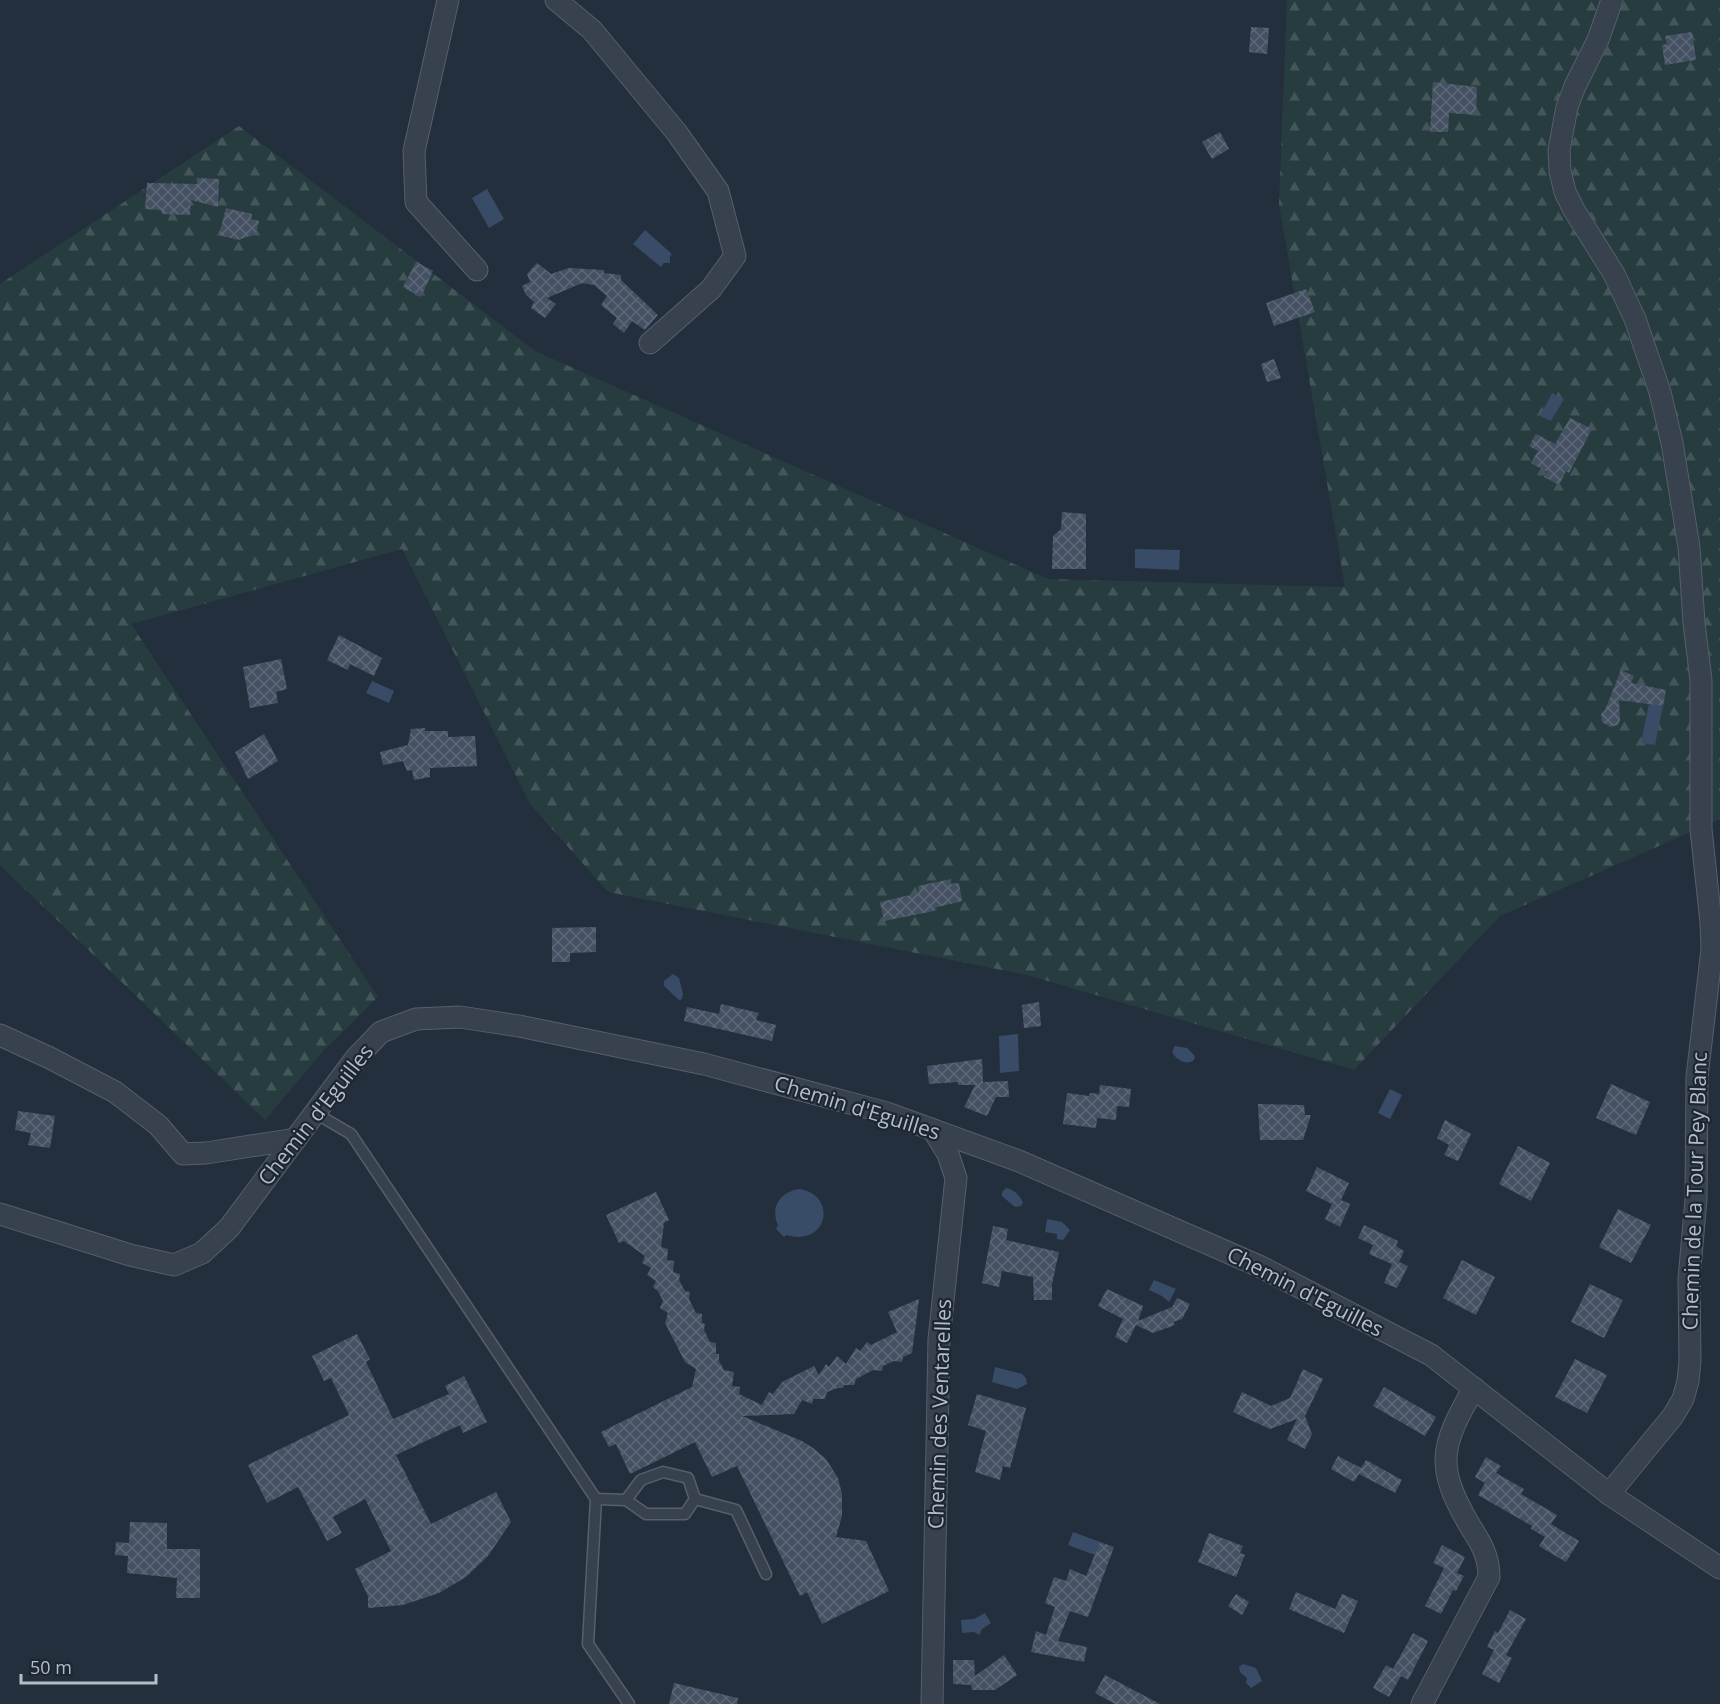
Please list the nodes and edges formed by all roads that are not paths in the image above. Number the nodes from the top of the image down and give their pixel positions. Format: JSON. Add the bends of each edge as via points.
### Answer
{"nodes":[{"id":1,"x":448,"y":0,"type":"edge"},
{"id":2,"x":556,"y":0,"type":"edge"},
{"id":3,"x":1612,"y":0,"type":"edge"},
{"id":4,"x":477,"y":270,"type":"dead end"},
{"id":5,"x":650,"y":343,"type":"dead end"},
{"id":6,"x":0,"y":1035,"type":"edge"},
{"id":7,"x":315,"y":1113,"type":"junction"},
{"id":8,"x":933,"y":1130,"type":"junction"},
{"id":9,"x":296,"y":1139,"type":"junction"},
{"id":10,"x":0,"y":1214,"type":"edge"},
{"id":11,"x":1474,"y":1388,"type":"junction"},
{"id":12,"x":1609,"y":1494,"type":"junction"},
{"id":13,"x":596,"y":1499,"type":"junction"},
{"id":14,"x":695,"y":1499,"type":"junction"},
{"id":15,"x":626,"y":1500,"type":"junction"},
{"id":16,"x":1720,"y":1568,"type":"edge"},
{"id":17,"x":766,"y":1574,"type":"dead end"},
{"id":18,"x":629,"y":1704,"type":"edge"},
{"id":19,"x":933,"y":1704,"type":"edge"},
{"id":20,"x":1422,"y":1704,"type":"edge"}],
"edges":[{"from":1,"to":4,"type":"street","via":[[414,151],[416,202]]},
{"from":2,"to":5,"type":"street","via":[[592,30],[677,133],[718,191],[735,256],[711,290]]},
{"from":3,"to":12,"type":"street","name":"Chemin de la Tour Pey Blanc","via":[[1567,107],[1559,150],[1560,171],[1574,210],[1614,274],[1635,319],[1660,392],[1672,443],[1689,547],[1701,680],[1701,829],[1712,949],[1697,1077],[1688,1381],[1673,1416]]},
{"from":6,"to":9,"type":"street","via":[[115,1092],[158,1125],[183,1154]]},
{"from":7,"to":8,"type":"street","name":"Chemin d'Eguilles","via":[[381,1032],[416,1019],[460,1017],[704,1064],[887,1113]]},
{"from":7,"to":9,"type":"street","name":"Chemin d'Eguilles"},
{"from":7,"to":13,"type":"lane","via":[[351,1134]]},
{"from":8,"to":11,"type":"street","name":"Chemin d'Eguilles","via":[[1019,1161],[1259,1266],[1431,1355]]},
{"from":8,"to":19,"type":"street","name":"Chemin des Ventarelles","via":[[948,1154],[956,1178],[939,1339]]},
{"from":9,"to":10,"type":"street","name":"Chemin d'Eguilles","via":[[229,1228],[202,1253],[174,1265]]},
{"from":11,"to":12,"type":"street","name":"Chemin d'Eguilles"},
{"from":11,"to":20,"type":"street","via":[[1456,1420],[1446,1450],[1445,1471],[1456,1502],[1483,1546],[1489,1577]]},
{"from":12,"to":16,"type":"street","name":"Chemin d'Eguilles"},
{"from":13,"to":15,"type":"lane"},
{"from":13,"to":18,"type":"lane","via":[[588,1644]]},
{"from":14,"to":15,"type":"lane","via":[[685,1514],[646,1514]]},
{"from":14,"to":15,"type":"lane","via":[[688,1478],[663,1472],[641,1480]]},
{"from":14,"to":17,"type":"lane","via":[[736,1510]]}]}
